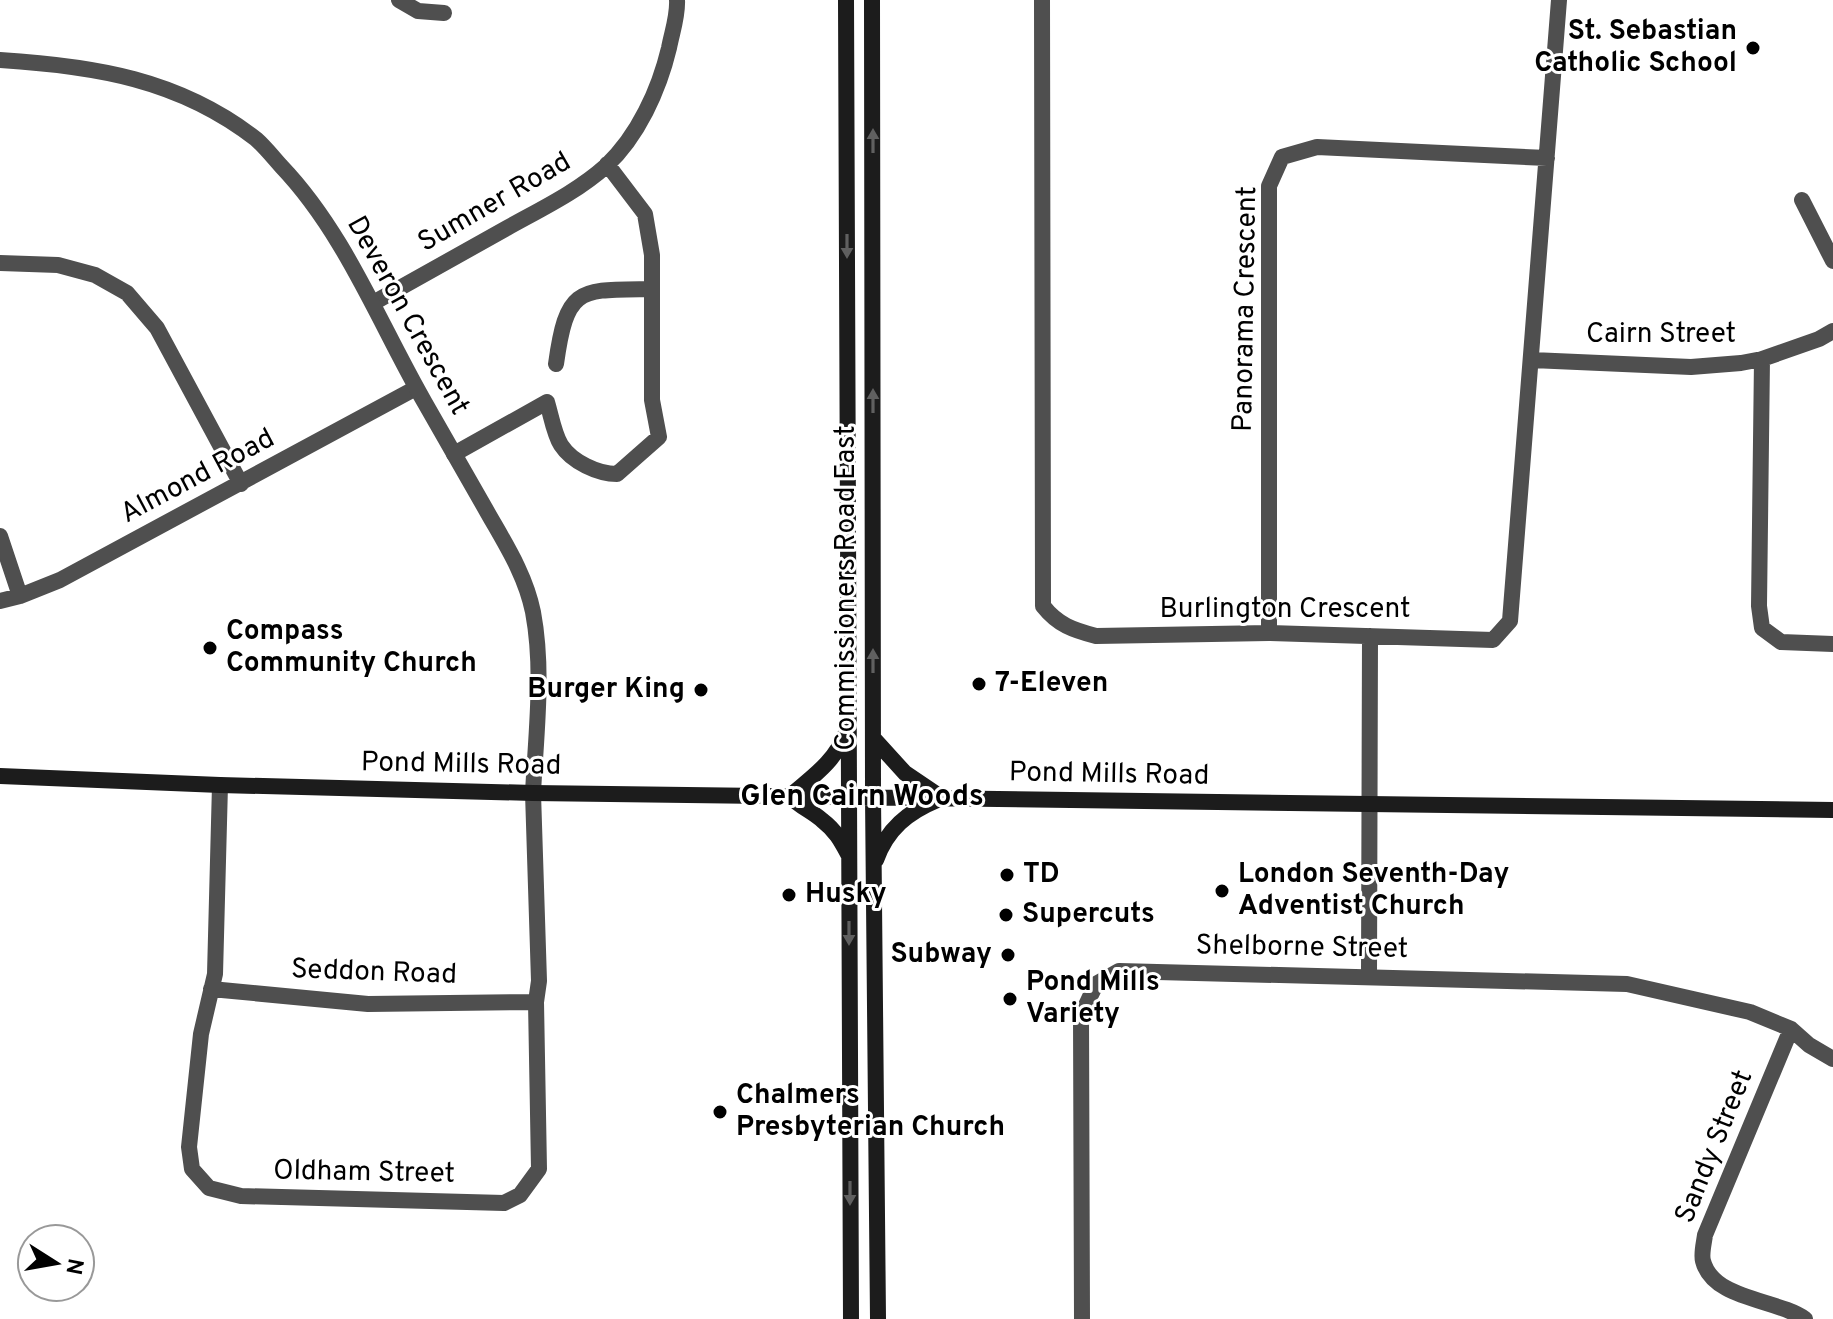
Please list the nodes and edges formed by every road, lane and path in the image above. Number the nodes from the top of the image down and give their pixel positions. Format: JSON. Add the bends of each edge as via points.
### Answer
{"nodes":[{"id":1,"x":399,"y":0,"type":"edge"},
{"id":2,"x":677,"y":0,"type":"edge"},
{"id":3,"x":846,"y":0,"type":"edge"},
{"id":4,"x":872,"y":0,"type":"edge"},
{"id":5,"x":1042,"y":0,"type":"edge"},
{"id":6,"x":1559,"y":0,"type":"edge"},
{"id":7,"x":444,"y":13,"type":"dead end"},
{"id":8,"x":0,"y":60,"type":"edge"},
{"id":9,"x":1547,"y":158,"type":"junction"},
{"id":10,"x":607,"y":164,"type":"junction"},
{"id":11,"x":1802,"y":200,"type":"dead end"},
{"id":12,"x":1833,"y":261,"type":"edge"},
{"id":13,"x":0,"y":263,"type":"edge"},
{"id":14,"x":652,"y":289,"type":"junction"},
{"id":15,"x":373,"y":303,"type":"junction"},
{"id":16,"x":1833,"y":331,"type":"edge"},
{"id":17,"x":1762,"y":359,"type":"junction"},
{"id":18,"x":1532,"y":360,"type":"junction"},
{"id":19,"x":556,"y":364,"type":"dead end"},
{"id":20,"x":416,"y":388,"type":"junction"},
{"id":21,"x":454,"y":454,"type":"junction"},
{"id":22,"x":241,"y":484,"type":"junction"},
{"id":23,"x":0,"y":536,"type":"edge"},
{"id":24,"x":20,"y":596,"type":"junction"},
{"id":25,"x":0,"y":601,"type":"edge"},
{"id":26,"x":1269,"y":633,"type":"junction"},
{"id":27,"x":1370,"y":636,"type":"junction"},
{"id":28,"x":1833,"y":644,"type":"edge"},
{"id":29,"x":849,"y":722,"type":"junction"},
{"id":30,"x":874,"y":739,"type":"junction"},
{"id":31,"x":0,"y":776,"type":"edge"},
{"id":32,"x":220,"y":785,"type":"junction"},
{"id":33,"x":533,"y":793,"type":"junction"},
{"id":34,"x":790,"y":796,"type":"junction"},
{"id":35,"x":849,"y":797,"type":"junction"},
{"id":36,"x":873,"y":797,"type":"junction"},
{"id":37,"x":943,"y":798,"type":"junction"},
{"id":38,"x":1369,"y":806,"type":"junction"},
{"id":39,"x":1833,"y":810,"type":"edge"},
{"id":40,"x":849,"y":855,"type":"junction"},
{"id":41,"x":873,"y":879,"type":"junction"},
{"id":42,"x":1369,"y":975,"type":"junction"},
{"id":43,"x":211,"y":989,"type":"junction"},
{"id":44,"x":536,"y":1002,"type":"junction"},
{"id":45,"x":1791,"y":1029,"type":"junction"},
{"id":46,"x":1833,"y":1059,"type":"edge"},
{"id":47,"x":851,"y":1319,"type":"edge"},
{"id":48,"x":878,"y":1319,"type":"edge"},
{"id":49,"x":1082,"y":1319,"type":"edge"},
{"id":50,"x":1805,"y":1319,"type":"edge"}],
"edges":[{"from":1,"to":7,"type":"street","via":[[418,11]]},
{"from":2,"to":10,"type":"street","name":"Sumner Road","via":[[665,65],[651,99]]},
{"from":3,"to":29,"type":"main road","name":"Commissioners Road East","one_way":true},
{"from":30,"to":4,"type":"main road","name":"Commissioners Road East","one_way":true},
{"from":5,"to":26,"type":"street","name":"Burlington Crescent","via":[[1043,606],[1070,629],[1096,636]]},
{"from":6,"to":9,"type":"street","name":"Burlington Crescent"},
{"from":8,"to":15,"type":"street","name":"Deveron Crescent","via":[[106,71],[153,84],[192,100],[256,140],[301,187]]},
{"from":9,"to":18,"type":"street","name":"Burlington Crescent"},
{"from":9,"to":26,"type":"street","name":"Panorama Crescent","via":[[1317,147],[1282,157],[1269,186]]},
{"from":10,"to":14,"type":"street","via":[[645,214]]},
{"from":10,"to":15,"type":"street","name":"Sumner Road","via":[[536,212]]},
{"from":11,"to":12,"type":"street"},
{"from":13,"to":22,"type":"street","via":[[58,265],[95,275],[127,293],[157,328]]},
{"from":14,"to":19,"type":"street","via":[[600,290],[579,298],[563,319]]},
{"from":14,"to":21,"type":"street","via":[[652,400],[659,437],[617,474],[588,468],[561,446],[547,402]]},
{"from":15,"to":20,"type":"street","name":"Deveron Crescent"},
{"from":16,"to":17,"type":"street","name":"Cairn Street"},
{"from":17,"to":18,"type":"street","name":"Cairn Street","via":[[1691,367]]},
{"from":17,"to":28,"type":"street","via":[[1762,628],[1781,642]]},
{"from":18,"to":27,"type":"street","name":"Burlington Crescent","via":[[1510,621],[1493,640]]},
{"from":20,"to":21,"type":"street","name":"Deveron Crescent"},
{"from":20,"to":22,"type":"street","name":"Almond Road"},
{"from":21,"to":33,"type":"street","name":"Deveron Crescent","via":[[521,572],[533,612],[539,680]]},
{"from":22,"to":24,"type":"street","name":"Almond Road"},
{"from":23,"to":24,"type":"street"},
{"from":24,"to":25,"type":"street","name":"Almond Road"},
{"from":26,"to":27,"type":"street","name":"Burlington Crescent"},
{"from":27,"to":38,"type":"street"},
{"from":29,"to":34,"type":"main road","via":[[829,763]]},
{"from":29,"to":35,"type":"main road","name":"Commissioners Road East"},
{"from":30,"to":36,"type":"main road","name":"Commissioners Road East"},
{"from":30,"to":37,"type":"main road","via":[[905,773]]},
{"from":31,"to":32,"type":"main road","name":"Pond Mills Road"},
{"from":32,"to":33,"type":"main road","name":"Pond Mills Road"},
{"from":32,"to":43,"type":"street","name":"Oldham Street"},
{"from":33,"to":34,"type":"main road","name":"Pond Mills Road"},
{"from":33,"to":44,"type":"street","name":"Oldham Street"},
{"from":34,"to":35,"type":"main road","name":"Pond Mills Road"},
{"from":34,"to":40,"type":"main road","via":[[822,819]]},
{"from":35,"to":36,"type":"main road","name":"Pond Mills Road"},
{"from":35,"to":40,"type":"main road","name":"Commissioners Road East"},
{"from":36,"to":37,"type":"main road","name":"Pond Mills Road"},
{"from":36,"to":41,"type":"main road","name":"Commissioners Road East"},
{"from":37,"to":38,"type":"main road","name":"Pond Mills Road"},
{"from":37,"to":41,"type":"main road","via":[[896,825],[877,857]]},
{"from":38,"to":39,"type":"main road","name":"Pond Mills Road"},
{"from":38,"to":42,"type":"street"},
{"from":40,"to":47,"type":"main road","name":"Commissioners Road East","one_way":true},
{"from":41,"to":48,"type":"main road","name":"Commissioners Road East"},
{"from":42,"to":45,"type":"street","name":"Shelborne Street","via":[[1627,984],[1750,1012]]},
{"from":42,"to":49,"type":"street","name":"Shelborne Street","via":[[1119,971],[1096,984],[1081,1016]]},
{"from":43,"to":44,"type":"street","name":"Seddon Road","via":[[368,1004]]},
{"from":43,"to":44,"type":"street","name":"Oldham Street","via":[[189,1147],[192,1169],[209,1188],[241,1196],[504,1203],[520,1195],[539,1169]]},
{"from":45,"to":46,"type":"street","name":"Shelborne Street"},
{"from":45,"to":50,"type":"street","name":"Sandy Street","via":[[1705,1235],[1702,1260],[1714,1279],[1739,1295],[1791,1309]]}]}
